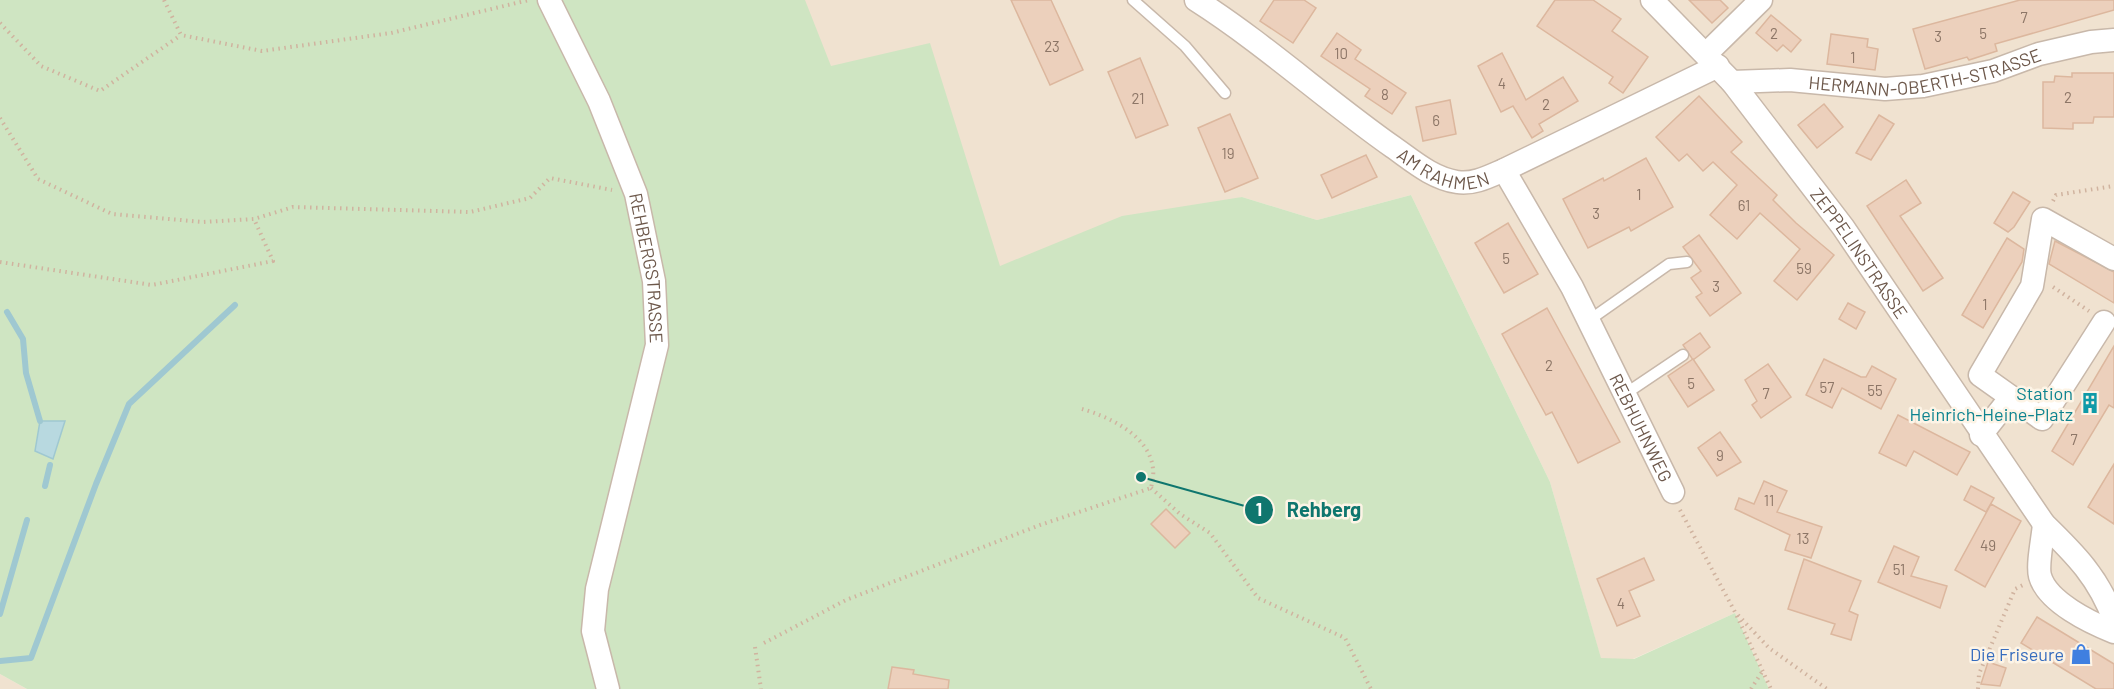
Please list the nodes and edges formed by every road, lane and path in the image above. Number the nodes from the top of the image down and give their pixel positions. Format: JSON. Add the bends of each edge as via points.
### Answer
{"nodes":[{"id":1,"x":164,"y":0,"type":"edge"},
{"id":2,"x":530,"y":0,"type":"edge"},
{"id":3,"x":549,"y":0,"type":"edge"},
{"id":4,"x":1133,"y":0,"type":"edge"},
{"id":5,"x":1196,"y":0,"type":"edge"},
{"id":6,"x":1652,"y":0,"type":"edge"},
{"id":7,"x":1761,"y":0,"type":"edge"},
{"id":8,"x":0,"y":23,"type":"edge"},
{"id":9,"x":181,"y":35,"type":"junction"},
{"id":10,"x":2114,"y":40,"type":"edge"},
{"id":11,"x":1719,"y":67,"type":"junction"},
{"id":12,"x":1225,"y":93,"type":"dead end"},
{"id":13,"x":0,"y":118,"type":"edge"},
{"id":14,"x":1504,"y":170,"type":"junction"},
{"id":15,"x":2114,"y":186,"type":"edge"},
{"id":16,"x":636,"y":194,"type":"junction"},
{"id":17,"x":254,"y":219,"type":"junction"},
{"id":18,"x":2043,"y":219,"type":"junction"},
{"id":19,"x":2114,"y":259,"type":"edge"},
{"id":20,"x":0,"y":262,"type":"edge"},
{"id":21,"x":1687,"y":262,"type":"dead end"},
{"id":22,"x":2033,"y":272,"type":"junction"},
{"id":23,"x":1588,"y":321,"type":"junction"},
{"id":24,"x":2104,"y":322,"type":"joint"},
{"id":25,"x":1683,"y":355,"type":"dead end"},
{"id":26,"x":1625,"y":394,"type":"junction"},
{"id":27,"x":2011,"y":397,"type":"junction"},
{"id":28,"x":1082,"y":410,"type":"dead end"},
{"id":29,"x":1981,"y":435,"type":"junction"},
{"id":30,"x":1151,"y":488,"type":"junction"},
{"id":31,"x":1673,"y":492,"type":"joint"},
{"id":32,"x":2044,"y":524,"type":"junction"},
{"id":33,"x":2015,"y":589,"type":"dead end"},
{"id":34,"x":1735,"y":612,"type":"junction"},
{"id":35,"x":2114,"y":620,"type":"edge"},
{"id":36,"x":2114,"y":632,"type":"edge"},
{"id":37,"x":764,"y":644,"type":"dead end"},
{"id":38,"x":755,"y":647,"type":"dead end"},
{"id":39,"x":1762,"y":671,"type":"junction"},
{"id":40,"x":608,"y":689,"type":"edge"},
{"id":41,"x":761,"y":689,"type":"edge"},
{"id":42,"x":1371,"y":689,"type":"edge"},
{"id":43,"x":1751,"y":689,"type":"edge"},
{"id":44,"x":1771,"y":689,"type":"edge"},
{"id":45,"x":1827,"y":689,"type":"edge"},
{"id":46,"x":1978,"y":689,"type":"edge"}],
"edges":[{"from":1,"to":9,"type":"path"},
{"from":2,"to":9,"type":"path","via":[[391,33],[262,51]]},
{"from":3,"to":16,"type":"street","name":"REHBERGSTRASSE","via":[[599,101]]},
{"from":4,"to":12,"type":"lane","via":[[1185,46]]},
{"from":5,"to":14,"type":"street","name":"AM RAHMEN","via":[[1435,176],[1458,183],[1480,181]]},
{"from":6,"to":11,"type":"street","name":"ZEPPELINSTRASSE"},
{"from":7,"to":11,"type":"street"},
{"from":8,"to":9,"type":"path","via":[[41,66],[100,91]]},
{"from":10,"to":11,"type":"street","name":"HERMANN-OBERTH-STRASSE","via":[[2039,54],[1994,71],[1923,86],[1885,89],[1790,80]]},
{"from":11,"to":14,"type":"street","name":"AM RAHMEN"},
{"from":11,"to":29,"type":"street","name":"ZEPPELINSTRASSE","via":[[1843,227]]},
{"from":13,"to":17,"type":"path","via":[[38,180],[112,214],[203,222]]},
{"from":14,"to":23,"type":"street","name":"REBHUHNWEG"},
{"from":15,"to":18,"type":"path","via":[[2056,195]]},
{"from":16,"to":17,"type":"path","via":[[550,178],[530,198],[470,213],[293,207]]},
{"from":16,"to":40,"type":"street","name":"REHBERGSTRASSE","via":[[654,281],[657,345],[597,589],[593,630]]},
{"from":17,"to":20,"type":"path","via":[[273,261],[153,285]]},
{"from":18,"to":19,"type":"street"},
{"from":18,"to":22,"type":"street"},
{"from":21,"to":23,"type":"lane","via":[[1669,264]]},
{"from":22,"to":24,"type":"path"},
{"from":22,"to":27,"type":"street","via":[[2032,286],[1980,375]]},
{"from":23,"to":26,"type":"street","name":"REBHUHNWEG"},
{"from":24,"to":27,"type":"street","via":[[2042,418]]},
{"from":25,"to":26,"type":"lane"},
{"from":26,"to":31,"type":"street","name":"REBHUHNWEG"},
{"from":27,"to":29,"type":"street"},
{"from":28,"to":30,"type":"path","via":[[1103,415],[1140,440],[1153,469]]},
{"from":29,"to":32,"type":"street","name":"ZEPPELINSTRASSE"},
{"from":30,"to":37,"type":"path","via":[[1040,525],[846,600]]},
{"from":30,"to":42,"type":"path","via":[[1180,514],[1210,532],[1258,598],[1345,638]]},
{"from":31,"to":34,"type":"path","name":"REBHUHNWEG","via":[[1691,534]]},
{"from":32,"to":35,"type":"street","name":"ZEPPELINSTRASSE","via":[[2082,560]]},
{"from":32,"to":36,"type":"street","via":[[2040,577],[2055,599],[2093,624]]},
{"from":33,"to":46,"type":"path","via":[[1979,675]]},
{"from":34,"to":39,"type":"path","name":"REBHUHNWEG"},
{"from":34,"to":45,"type":"path","via":[[1769,648]]},
{"from":38,"to":41,"type":"path"},
{"from":39,"to":43,"type":"path"},
{"from":39,"to":44,"type":"path","name":"REBHUHNWEG"}]}
